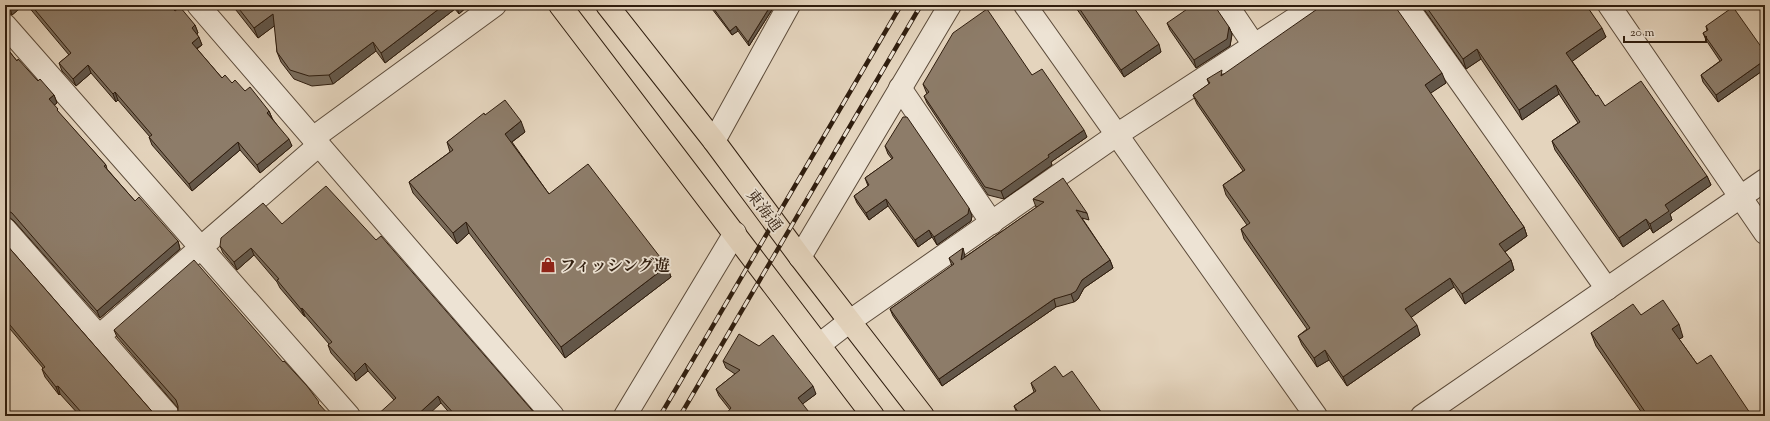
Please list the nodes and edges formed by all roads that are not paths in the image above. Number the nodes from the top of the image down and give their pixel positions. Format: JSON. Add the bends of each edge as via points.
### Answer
{"nodes":[{"id":1,"x":198,"y":5,"type":"edge"},
{"id":2,"x":495,"y":5,"type":"edge"},
{"id":3,"x":560,"y":5,"type":"edge"},
{"id":4,"x":607,"y":5,"type":"edge"},
{"id":5,"x":789,"y":5,"type":"edge"},
{"id":6,"x":950,"y":5,"type":"edge"},
{"id":7,"x":1025,"y":5,"type":"edge"},
{"id":8,"x":1227,"y":5,"type":"edge"},
{"id":9,"x":1316,"y":5,"type":"edge"},
{"id":10,"x":1406,"y":5,"type":"edge"},
{"id":11,"x":1609,"y":5,"type":"edge"},
{"id":12,"x":5,"y":25,"type":"edge"},
{"id":13,"x":1254,"y":45,"type":"junction"},
{"id":14,"x":900,"y":88,"type":"junction"},
{"id":15,"x":1118,"y":134,"type":"junction"},
{"id":16,"x":316,"y":141,"type":"junction"},
{"id":17,"x":714,"y":141,"type":"junction"},
{"id":18,"x":1765,"y":180,"type":"edge"},
{"id":19,"x":1740,"y":198,"type":"junction"},
{"id":20,"x":992,"y":222,"type":"junction"},
{"id":21,"x":5,"y":229,"type":"edge"},
{"id":22,"x":735,"y":233,"type":"junction"},
{"id":23,"x":1765,"y":233,"type":"edge"},
{"id":24,"x":201,"y":248,"type":"junction"},
{"id":25,"x":800,"y":257,"type":"junction"},
{"id":26,"x":1607,"y":289,"type":"junction"},
{"id":27,"x":850,"y":321,"type":"junction"},
{"id":28,"x":100,"y":336,"type":"junction"},
{"id":29,"x":819,"y":345,"type":"junction"},
{"id":30,"x":169,"y":416,"type":"edge"},
{"id":31,"x":349,"y":416,"type":"edge"},
{"id":32,"x":553,"y":416,"type":"edge"},
{"id":33,"x":625,"y":416,"type":"edge"},
{"id":34,"x":873,"y":416,"type":"edge"},
{"id":35,"x":923,"y":416,"type":"edge"},
{"id":36,"x":1316,"y":416,"type":"edge"},
{"id":37,"x":1422,"y":416,"type":"edge"}],
"edges":[{"from":1,"to":16,"type":"street"},
{"from":2,"to":16,"type":"street"},
{"from":3,"to":22,"type":"main road"},
{"from":4,"to":17,"type":"main road","name":"東海通"},
{"from":5,"to":17,"type":"street"},
{"from":6,"to":14,"type":"street"},
{"from":7,"to":15,"type":"street"},
{"from":8,"to":13,"type":"street"},
{"from":9,"to":13,"type":"street"},
{"from":10,"to":26,"type":"street"},
{"from":11,"to":19,"type":"street"},
{"from":12,"to":24,"type":"street"},
{"from":13,"to":15,"type":"street"},
{"from":14,"to":20,"type":"street"},
{"from":14,"to":25,"type":"street"},
{"from":15,"to":20,"type":"street"},
{"from":15,"to":36,"type":"street"},
{"from":16,"to":24,"type":"street"},
{"from":16,"to":32,"type":"street"},
{"from":17,"to":25,"type":"main road","name":"東海通"},
{"from":18,"to":19,"type":"street"},
{"from":19,"to":23,"type":"street"},
{"from":19,"to":26,"type":"street"},
{"from":20,"to":27,"type":"street"},
{"from":21,"to":28,"type":"street"},
{"from":22,"to":29,"type":"main road"},
{"from":22,"to":33,"type":"street"},
{"from":24,"to":28,"type":"street"},
{"from":24,"to":31,"type":"street"},
{"from":25,"to":27,"type":"main road","name":"東海通"},
{"from":26,"to":37,"type":"street"},
{"from":27,"to":29,"type":"street"},
{"from":27,"to":35,"type":"main road","name":"東海通"},
{"from":28,"to":30,"type":"street"},
{"from":29,"to":34,"type":"main road"}]}
